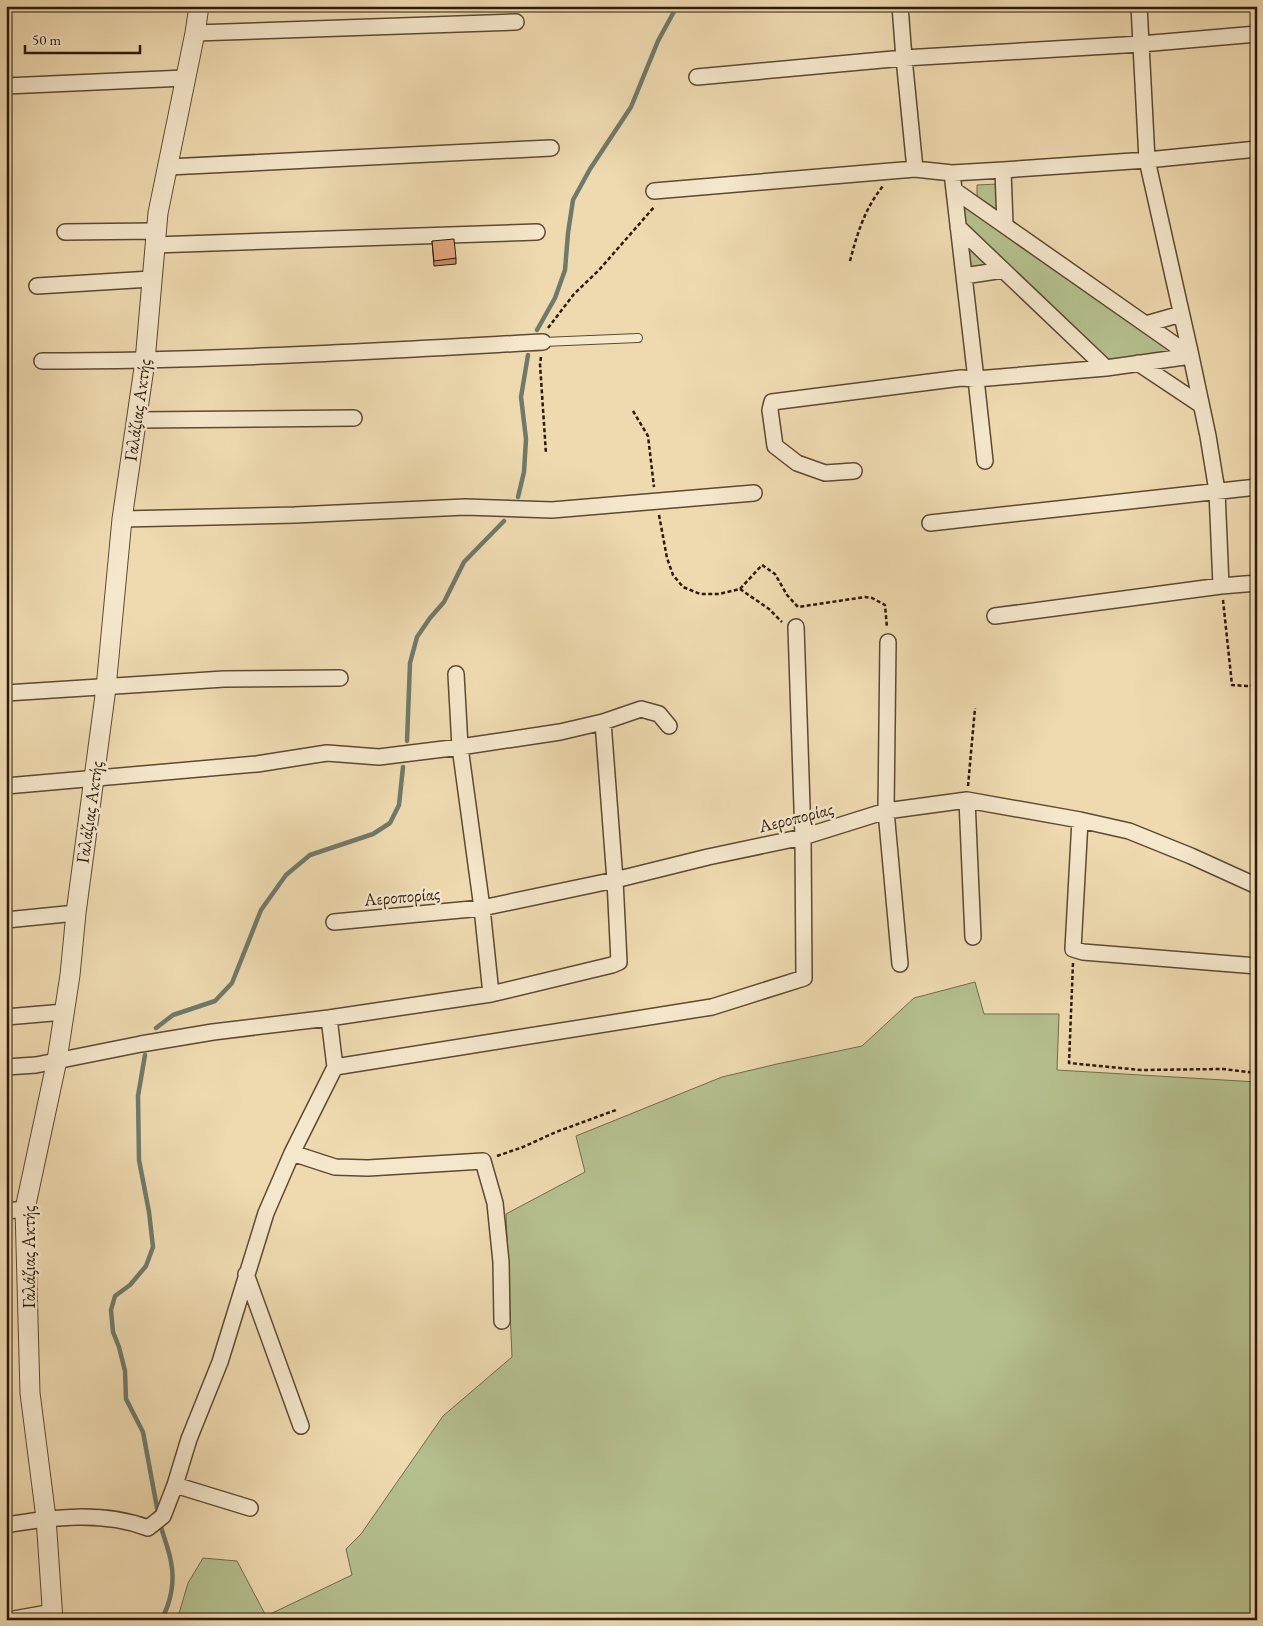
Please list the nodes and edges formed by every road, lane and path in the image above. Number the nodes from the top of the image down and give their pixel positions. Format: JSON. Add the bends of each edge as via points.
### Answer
{"nodes":[{"id":1,"x":200,"y":6,"type":"edge"},
{"id":2,"x":900,"y":6,"type":"edge"},
{"id":3,"x":1139,"y":6,"type":"edge"},
{"id":4,"x":516,"y":22,"type":"dead end"},
{"id":5,"x":195,"y":33,"type":"junction"},
{"id":6,"x":1257,"y":34,"type":"edge"},
{"id":7,"x":1141,"y":44,"type":"junction"},
{"id":8,"x":904,"y":58,"type":"junction"},
{"id":9,"x":697,"y":77,"type":"dead end"},
{"id":10,"x":185,"y":78,"type":"junction"},
{"id":11,"x":6,"y":86,"type":"edge"},
{"id":12,"x":551,"y":148,"type":"dead end"},
{"id":13,"x":1257,"y":149,"type":"edge"},
{"id":14,"x":1147,"y":160,"type":"junction"},
{"id":15,"x":168,"y":167,"type":"junction"},
{"id":16,"x":915,"y":169,"type":"junction"},
{"id":17,"x":1003,"y":170,"type":"junction"},
{"id":18,"x":896,"y":171,"type":"junction"},
{"id":19,"x":952,"y":173,"type":"junction"},
{"id":20,"x":954,"y":190,"type":"junction"},
{"id":21,"x":661,"y":191,"type":"joint"},
{"id":22,"x":1005,"y":225,"type":"junction"},
{"id":23,"x":958,"y":228,"type":"junction"},
{"id":24,"x":65,"y":232,"type":"dead end"},
{"id":25,"x":537,"y":232,"type":"dead end"},
{"id":26,"x":154,"y":238,"type":"junction"},
{"id":27,"x":850,"y":261,"type":"dead end"},
{"id":28,"x":1003,"y":270,"type":"junction"},
{"id":29,"x":964,"y":276,"type":"junction"},
{"id":30,"x":151,"y":279,"type":"junction"},
{"id":31,"x":37,"y":286,"type":"dead end"},
{"id":32,"x":1181,"y":314,"type":"junction"},
{"id":33,"x":1146,"y":324,"type":"junction"},
{"id":34,"x":638,"y":338,"type":"dead end"},
{"id":35,"x":543,"y":342,"type":"junction"},
{"id":36,"x":1191,"y":356,"type":"junction"},
{"id":37,"x":42,"y":361,"type":"dead end"},
{"id":38,"x":145,"y":361,"type":"junction"},
{"id":39,"x":1138,"y":363,"type":"junction"},
{"id":40,"x":1106,"y":368,"type":"junction"},
{"id":41,"x":976,"y":379,"type":"junction"},
{"id":42,"x":1201,"y":405,"type":"junction"},
{"id":43,"x":633,"y":411,"type":"dead end"},
{"id":44,"x":354,"y":418,"type":"dead end"},
{"id":45,"x":136,"y":420,"type":"junction"},
{"id":46,"x":546,"y":454,"type":"dead end"},
{"id":47,"x":985,"y":461,"type":"dead end"},
{"id":48,"x":854,"y":471,"type":"dead end"},
{"id":49,"x":1257,"y":487,"type":"edge"},
{"id":50,"x":1217,"y":491,"type":"junction"},
{"id":51,"x":754,"y":493,"type":"dead end"},
{"id":52,"x":657,"y":502,"type":"junction"},
{"id":53,"x":122,"y":519,"type":"junction"},
{"id":54,"x":930,"y":523,"type":"dead end"},
{"id":55,"x":1257,"y":583,"type":"edge"},
{"id":56,"x":1221,"y":586,"type":"junction"},
{"id":57,"x":740,"y":589,"type":"junction"},
{"id":58,"x":995,"y":616,"type":"dead end"},
{"id":59,"x":796,"y":627,"type":"dead end"},
{"id":60,"x":888,"y":642,"type":"joint"},
{"id":61,"x":797,"y":646,"type":"junction"},
{"id":62,"x":456,"y":674,"type":"dead end"},
{"id":63,"x":340,"y":678,"type":"dead end"},
{"id":64,"x":1257,"y":685,"type":"edge"},
{"id":65,"x":106,"y":688,"type":"junction"},
{"id":66,"x":6,"y":694,"type":"edge"},
{"id":67,"x":975,"y":708,"type":"dead end"},
{"id":68,"x":603,"y":722,"type":"junction"},
{"id":69,"x":669,"y":726,"type":"dead end"},
{"id":70,"x":460,"y":747,"type":"junction"},
{"id":71,"x":93,"y":779,"type":"junction"},
{"id":72,"x":6,"y":786,"type":"edge"},
{"id":73,"x":967,"y":800,"type":"junction"},
{"id":74,"x":886,"y":811,"type":"junction"},
{"id":75,"x":1080,"y":820,"type":"junction"},
{"id":76,"x":803,"y":837,"type":"junction"},
{"id":77,"x":615,"y":880,"type":"junction"},
{"id":78,"x":1257,"y":886,"type":"edge"},
{"id":79,"x":482,"y":908,"type":"junction"},
{"id":80,"x":76,"y":913,"type":"junction"},
{"id":81,"x":6,"y":920,"type":"edge"},
{"id":82,"x":334,"y":922,"type":"dead end"},
{"id":83,"x":973,"y":937,"type":"dead end"},
{"id":84,"x":1073,"y":949,"type":"junction"},
{"id":85,"x":900,"y":964,"type":"dead end"},
{"id":86,"x":1257,"y":966,"type":"edge"},
{"id":87,"x":491,"y":994,"type":"junction"},
{"id":88,"x":64,"y":1012,"type":"junction"},
{"id":89,"x":6,"y":1017,"type":"edge"},
{"id":90,"x":329,"y":1018,"type":"junction"},
{"id":91,"x":57,"y":1060,"type":"junction"},
{"id":92,"x":6,"y":1067,"type":"edge"},
{"id":93,"x":335,"y":1067,"type":"junction"},
{"id":94,"x":1257,"y":1073,"type":"edge"},
{"id":95,"x":616,"y":1110,"type":"dead end"},
{"id":96,"x":292,"y":1153,"type":"junction"},
{"id":97,"x":483,"y":1161,"type":"junction"},
{"id":98,"x":25,"y":1209,"type":"junction"},
{"id":99,"x":6,"y":1211,"type":"edge"},
{"id":100,"x":246,"y":1274,"type":"junction"},
{"id":101,"x":502,"y":1321,"type":"dead end"},
{"id":102,"x":301,"y":1426,"type":"dead end"},
{"id":103,"x":175,"y":1484,"type":"junction"},
{"id":104,"x":250,"y":1508,"type":"dead end"},
{"id":105,"x":46,"y":1518,"type":"junction"},
{"id":106,"x":6,"y":1525,"type":"edge"},
{"id":107,"x":53,"y":1616,"type":"edge"},
{"id":108,"x":8,"y":1620,"type":"edge"}],
"edges":[{"from":1,"to":5,"type":"street","name":"Γαλάζιας Ακτής"},
{"from":2,"to":8,"type":"street"},
{"from":3,"to":7,"type":"street"},
{"from":4,"to":5,"type":"street"},
{"from":5,"to":10,"type":"street","name":"Γαλάζιας Ακτής"},
{"from":6,"to":7,"type":"street"},
{"from":7,"to":8,"type":"street"},
{"from":7,"to":14,"type":"street"},
{"from":8,"to":9,"type":"street"},
{"from":8,"to":16,"type":"street"},
{"from":10,"to":11,"type":"street"},
{"from":10,"to":15,"type":"street","name":"Γαλάζιας Ακτής"},
{"from":12,"to":15,"type":"street"},
{"from":13,"to":14,"type":"street"},
{"from":14,"to":17,"type":"street"},
{"from":14,"to":32,"type":"street"},
{"from":15,"to":26,"type":"street","name":"Γαλάζιας Ακτής"},
{"from":16,"to":18,"type":"street"},
{"from":16,"to":19,"type":"street"},
{"from":17,"to":19,"type":"street"},
{"from":17,"to":22,"type":"street"},
{"from":18,"to":21,"type":"street"},
{"from":18,"to":27,"type":"path","via":[[867,211]]},
{"from":19,"to":20,"type":"street"},
{"from":20,"to":22,"type":"street"},
{"from":20,"to":23,"type":"street"},
{"from":21,"to":35,"type":"path","via":[[599,270],[574,294],[544,334]]},
{"from":22,"to":33,"type":"street"},
{"from":23,"to":28,"type":"street"},
{"from":23,"to":29,"type":"street"},
{"from":24,"to":26,"type":"street"},
{"from":25,"to":26,"type":"street"},
{"from":26,"to":30,"type":"street","name":"Γαλάζιας Ακτής"},
{"from":28,"to":29,"type":"street"},
{"from":28,"to":40,"type":"street"},
{"from":29,"to":41,"type":"street"},
{"from":30,"to":31,"type":"street"},
{"from":30,"to":38,"type":"street","name":"Γαλάζιας Ακτής"},
{"from":32,"to":33,"type":"street"},
{"from":32,"to":36,"type":"street"},
{"from":33,"to":36,"type":"street"},
{"from":34,"to":35,"type":"lane"},
{"from":35,"to":38,"type":"street"},
{"from":35,"to":46,"type":"path","via":[[540,364]]},
{"from":36,"to":39,"type":"street"},
{"from":36,"to":42,"type":"street"},
{"from":37,"to":38,"type":"street"},
{"from":38,"to":45,"type":"street","name":"Γαλάζιας Ακτής"},
{"from":39,"to":40,"type":"street"},
{"from":39,"to":42,"type":"street"},
{"from":40,"to":41,"type":"street"},
{"from":41,"to":47,"type":"street"},
{"from":41,"to":48,"type":"street","via":[[961,378],[772,402],[770,410],[775,446],[798,463],[825,473]]},
{"from":42,"to":50,"type":"street"},
{"from":43,"to":52,"type":"path","via":[[648,436]]},
{"from":44,"to":45,"type":"street"},
{"from":45,"to":53,"type":"street","name":"Γαλάζιας Ακτής"},
{"from":49,"to":50,"type":"street"},
{"from":50,"to":54,"type":"street"},
{"from":50,"to":56,"type":"street"},
{"from":51,"to":52,"type":"street"},
{"from":52,"to":53,"type":"street","via":[[552,510],[465,507]]},
{"from":52,"to":57,"type":"path","via":[[667,558],[682,587],[700,594]]},
{"from":53,"to":65,"type":"street","name":"Γαλάζιας Ακτής"},
{"from":55,"to":56,"type":"street"},
{"from":56,"to":58,"type":"street"},
{"from":56,"to":64,"type":"path","via":[[1232,684]]},
{"from":57,"to":60,"type":"path","via":[[762,565],[775,574],[798,607],[872,598],[885,605]]},
{"from":57,"to":61,"type":"path","via":[[769,609]]},
{"from":59,"to":61,"type":"street"},
{"from":60,"to":74,"type":"street"},
{"from":61,"to":76,"type":"street"},
{"from":62,"to":70,"type":"street"},
{"from":63,"to":65,"type":"street","via":[[224,679]]},
{"from":65,"to":66,"type":"street"},
{"from":65,"to":71,"type":"street","name":"Γαλάζιας Ακτής"},
{"from":67,"to":73,"type":"path"},
{"from":68,"to":69,"type":"street","via":[[641,709],[659,714]]},
{"from":68,"to":70,"type":"street"},
{"from":68,"to":77,"type":"street"},
{"from":70,"to":71,"type":"street","via":[[379,757],[327,752],[257,764]]},
{"from":70,"to":79,"type":"street"},
{"from":71,"to":72,"type":"street"},
{"from":71,"to":80,"type":"street","name":"Γαλάζιας Ακτής"},
{"from":73,"to":74,"type":"street","name":"Αεροπορίας"},
{"from":73,"to":75,"type":"street","name":"Αεροπορίας"},
{"from":73,"to":83,"type":"street"},
{"from":74,"to":76,"type":"street","name":"Αεροπορίας"},
{"from":74,"to":85,"type":"street"},
{"from":75,"to":78,"type":"street","name":"Αεροπορίας","via":[[1129,831]]},
{"from":75,"to":84,"type":"street"},
{"from":76,"to":77,"type":"street","name":"Αεροπορίας"},
{"from":76,"to":93,"type":"street","via":[[804,978],[712,1007]]},
{"from":77,"to":79,"type":"street","name":"Αεροπορίας"},
{"from":77,"to":87,"type":"street","via":[[619,962]]},
{"from":79,"to":82,"type":"street","name":"Αεροπορίας"},
{"from":79,"to":87,"type":"street"},
{"from":80,"to":81,"type":"street"},
{"from":80,"to":88,"type":"street","name":"Γαλάζιας Ακτής"},
{"from":84,"to":86,"type":"street"},
{"from":84,"to":94,"type":"path","via":[[1069,1063],[1141,1070],[1223,1069]]},
{"from":87,"to":90,"type":"street"},
{"from":88,"to":89,"type":"street"},
{"from":88,"to":91,"type":"street","name":"Γαλάζιας Ακτής"},
{"from":90,"to":91,"type":"street","via":[[213,1032]]},
{"from":90,"to":93,"type":"street"},
{"from":91,"to":92,"type":"street"},
{"from":91,"to":98,"type":"street","name":"Γαλάζιας Ακτής"},
{"from":93,"to":96,"type":"street"},
{"from":95,"to":97,"type":"path"},
{"from":96,"to":97,"type":"street","via":[[335,1167]]},
{"from":96,"to":100,"type":"street","via":[[266,1213]]},
{"from":97,"to":101,"type":"street","via":[[495,1203]]},
{"from":98,"to":99,"type":"street"},
{"from":98,"to":105,"type":"street","name":"Γαλάζιας Ακτής","via":[[30,1393]]},
{"from":100,"to":102,"type":"street"},
{"from":100,"to":103,"type":"street","via":[[220,1362]]},
{"from":103,"to":104,"type":"street"},
{"from":103,"to":105,"type":"street","via":[[163,1516],[148,1528],[106,1517]]},
{"from":105,"to":106,"type":"street"},
{"from":105,"to":107,"type":"street","name":"Γαλάζιας Ακτής"},
{"from":107,"to":108,"type":"street"}]}
